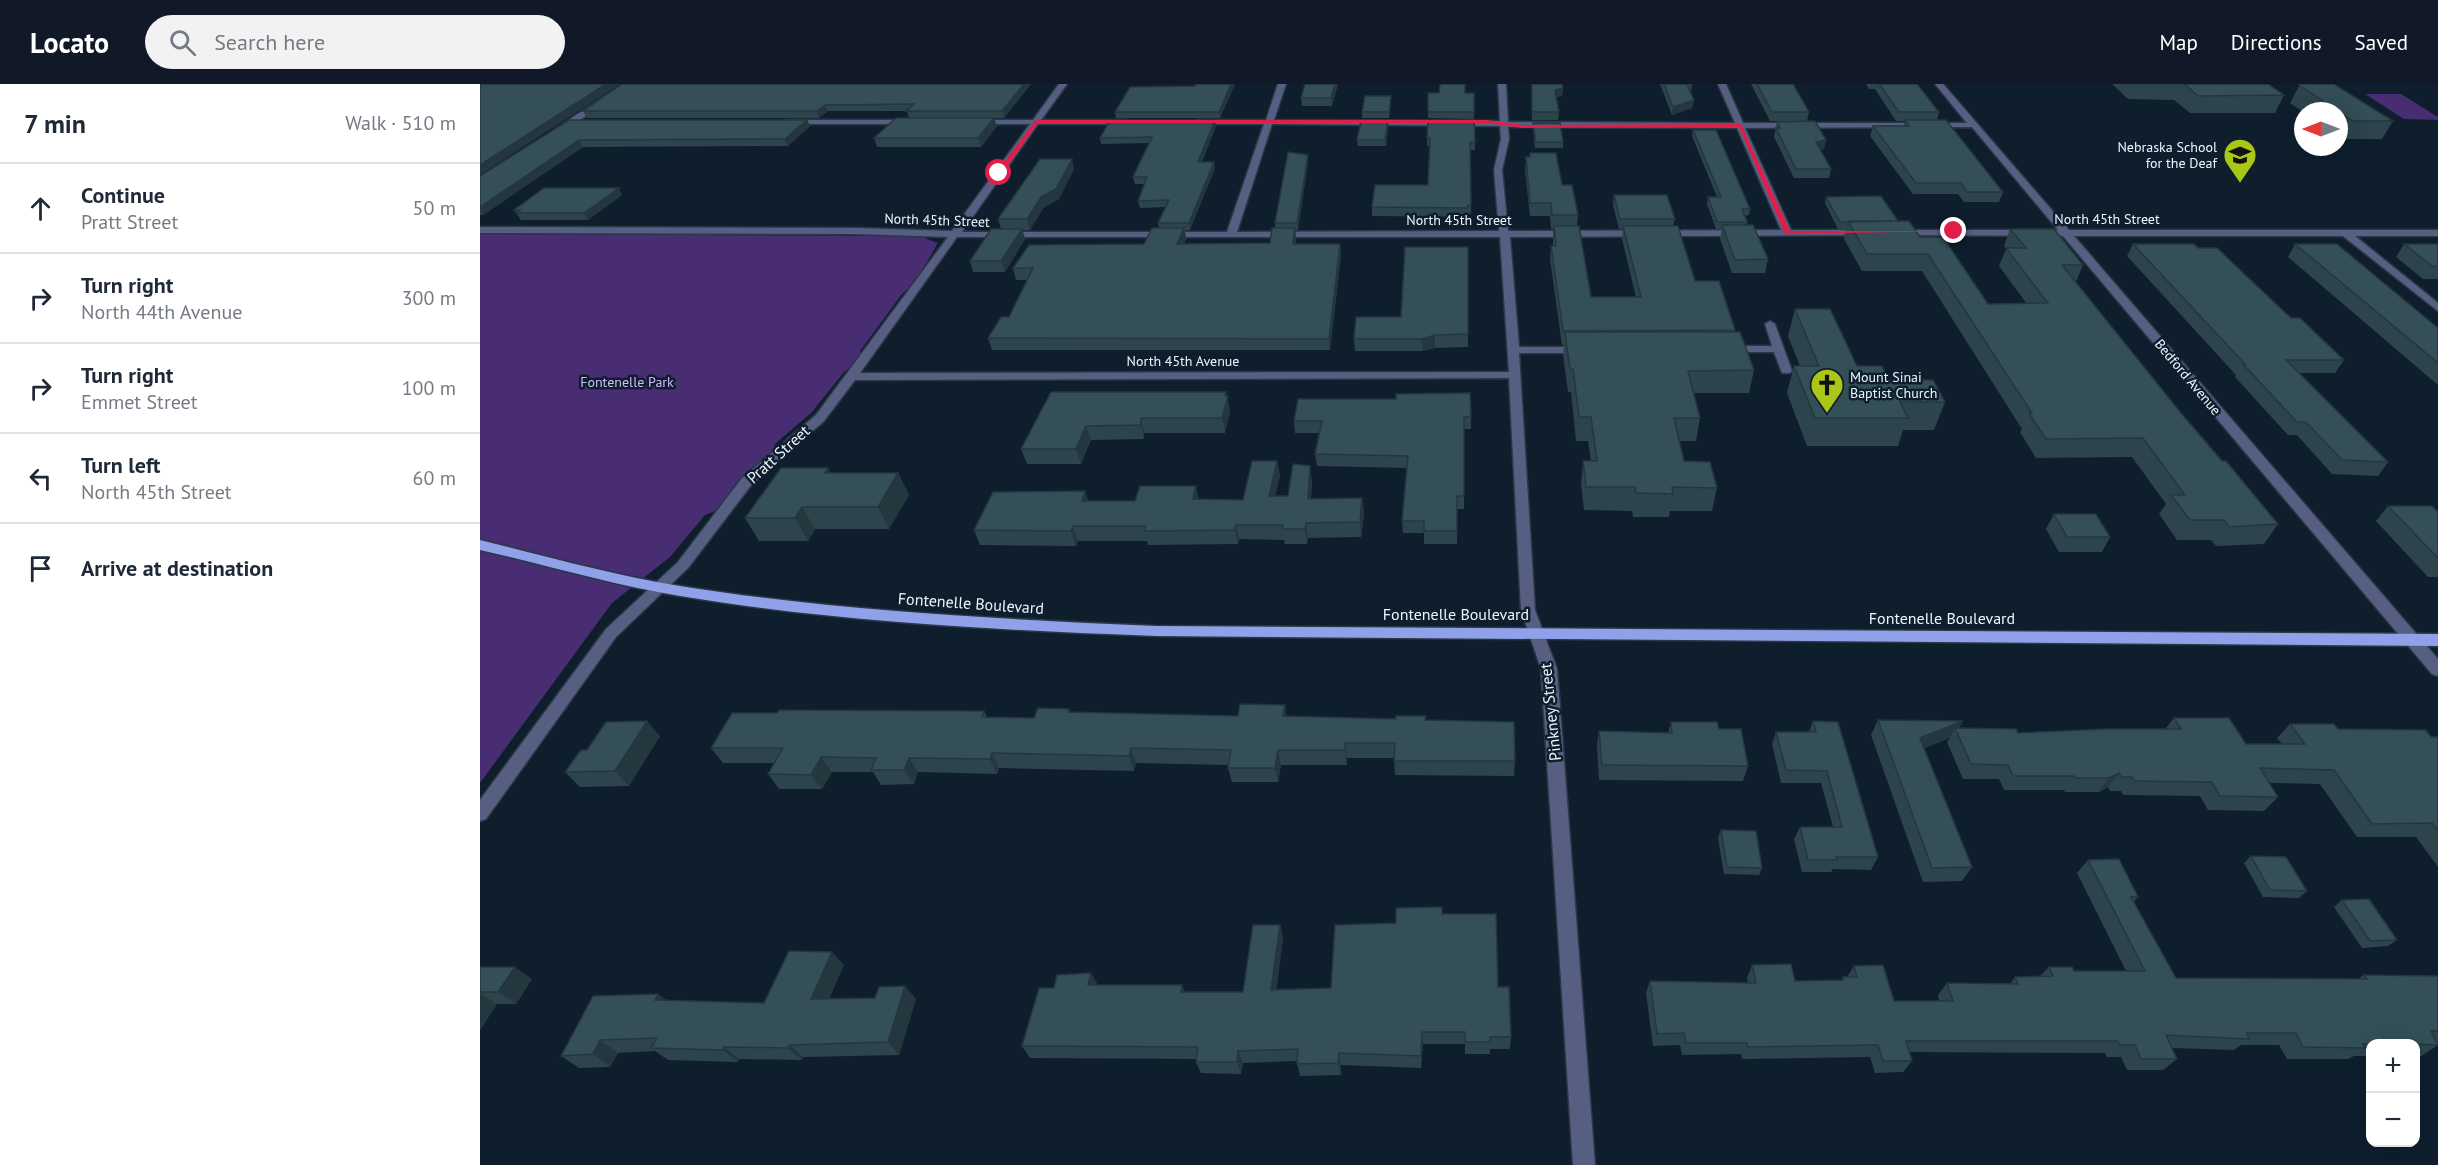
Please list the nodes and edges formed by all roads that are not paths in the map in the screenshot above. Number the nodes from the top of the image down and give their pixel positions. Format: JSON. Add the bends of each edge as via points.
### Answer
{"nodes":[{"id":1,"x":628,"y":84,"type":"edge"},
{"id":2,"x":1063,"y":84,"type":"edge"},
{"id":3,"x":1282,"y":84,"type":"edge"},
{"id":4,"x":1502,"y":84,"type":"edge"},
{"id":5,"x":1722,"y":84,"type":"edge"},
{"id":6,"x":1939,"y":84,"type":"edge"},
{"id":7,"x":570,"y":122,"type":"junction"},
{"id":8,"x":593,"y":122,"type":"edge"},
{"id":9,"x":775,"y":122,"type":"edge"},
{"id":10,"x":925,"y":122,"type":"edge"},
{"id":11,"x":970,"y":122,"type":"edge"},
{"id":12,"x":1036,"y":122,"type":"junction"},
{"id":13,"x":1141,"y":122,"type":"edge"},
{"id":14,"x":1187,"y":122,"type":"edge"},
{"id":15,"x":1269,"y":122,"type":"junction"},
{"id":16,"x":1505,"y":124,"type":"junction"},
{"id":17,"x":1974,"y":125,"type":"junction"},
{"id":18,"x":1741,"y":126,"type":"junction"},
{"id":19,"x":551,"y":135,"type":"edge"},
{"id":20,"x":480,"y":230,"type":"edge"},
{"id":21,"x":2065,"y":232,"type":"junction"},
{"id":22,"x":2343,"y":232,"type":"junction"},
{"id":23,"x":1788,"y":233,"type":"junction"},
{"id":24,"x":1877,"y":233,"type":"edge"},
{"id":25,"x":1888,"y":233,"type":"edge"},
{"id":26,"x":2438,"y":233,"type":"edge"},
{"id":27,"x":955,"y":234,"type":"junction"},
{"id":28,"x":1231,"y":234,"type":"junction"},
{"id":29,"x":1504,"y":234,"type":"junction"},
{"id":30,"x":2438,"y":309,"type":"edge"},
{"id":31,"x":1770,"y":324,"type":"dead end"},
{"id":32,"x":1717,"y":349,"type":"edge"},
{"id":33,"x":1777,"y":349,"type":"junction"},
{"id":34,"x":1513,"y":350,"type":"junction"},
{"id":35,"x":1597,"y":350,"type":"edge"},
{"id":36,"x":1786,"y":371,"type":"dead end"},
{"id":37,"x":1515,"y":375,"type":"junction"},
{"id":38,"x":852,"y":377,"type":"junction"},
{"id":39,"x":480,"y":545,"type":"edge"},
{"id":40,"x":659,"y":587,"type":"junction"},
{"id":41,"x":1537,"y":633,"type":"junction"},
{"id":42,"x":2412,"y":640,"type":"junction"},
{"id":43,"x":2438,"y":640,"type":"edge"},
{"id":44,"x":2438,"y":670,"type":"edge"},
{"id":45,"x":480,"y":814,"type":"edge"},
{"id":46,"x":1584,"y":1165,"type":"edge"}],
"edges":[{"from":1,"to":7,"type":"street"},
{"from":2,"to":12,"type":"street","name":"Pratt Street"},
{"from":3,"to":15,"type":"street"},
{"from":4,"to":16,"type":"street","name":"Pinkney Street"},
{"from":5,"to":18,"type":"street"},
{"from":6,"to":17,"type":"street","name":"Bedford Avenue"},
{"from":7,"to":8,"type":"street"},
{"from":7,"to":19,"type":"street"},
{"from":9,"to":10,"type":"street"},
{"from":11,"to":12,"type":"street"},
{"from":12,"to":13,"type":"street"},
{"from":12,"to":27,"type":"street","name":"Pratt Street"},
{"from":14,"to":15,"type":"street"},
{"from":15,"to":16,"type":"street"},
{"from":15,"to":28,"type":"street"},
{"from":16,"to":18,"type":"street"},
{"from":16,"to":29,"type":"street","name":"Pinkney Street","via":[[1498,170]]},
{"from":17,"to":18,"type":"street"},
{"from":17,"to":21,"type":"street","name":"Bedford Avenue"},
{"from":18,"to":23,"type":"street"},
{"from":20,"to":27,"type":"street","name":"North 45th Street"},
{"from":21,"to":22,"type":"street","name":"North 45th Street"},
{"from":21,"to":25,"type":"street","name":"North 45th Street"},
{"from":21,"to":42,"type":"street","name":"Bedford Avenue"},
{"from":22,"to":26,"type":"street","name":"North 45th Street"},
{"from":22,"to":30,"type":"street"},
{"from":23,"to":24,"type":"street","name":"North 45th Street"},
{"from":23,"to":29,"type":"street","name":"North 45th Street"},
{"from":27,"to":28,"type":"street","name":"North 45th Street"},
{"from":27,"to":38,"type":"street","name":"Pratt Street"},
{"from":28,"to":29,"type":"street","name":"North 45th Street"},
{"from":29,"to":34,"type":"street","name":"Pinkney Street"},
{"from":31,"to":33,"type":"street"},
{"from":32,"to":33,"type":"street"},
{"from":33,"to":36,"type":"street"},
{"from":34,"to":35,"type":"street"},
{"from":34,"to":37,"type":"street","name":"Pinkney Street"},
{"from":37,"to":38,"type":"street","name":"North 45th Avenue"},
{"from":37,"to":41,"type":"street","name":"Pinkney Street","via":[[1528,610]]},
{"from":38,"to":40,"type":"street","name":"Pratt Street","via":[[820,418],[747,482],[683,565]]},
{"from":39,"to":40,"type":"main road","name":"Fontenelle Boulevard"},
{"from":40,"to":41,"type":"main road","name":"Fontenelle Boulevard","via":[[856,612],[1053,627]]},
{"from":40,"to":45,"type":"street","name":"Pratt Street","via":[[611,633]]},
{"from":41,"to":42,"type":"main road","name":"Fontenelle Boulevard"},
{"from":41,"to":46,"type":"street","name":"Pinkney Street","via":[[1549,669]]},
{"from":42,"to":43,"type":"main road","name":"Fontenelle Boulevard"},
{"from":42,"to":44,"type":"street","name":"Bedford Avenue"}]}
